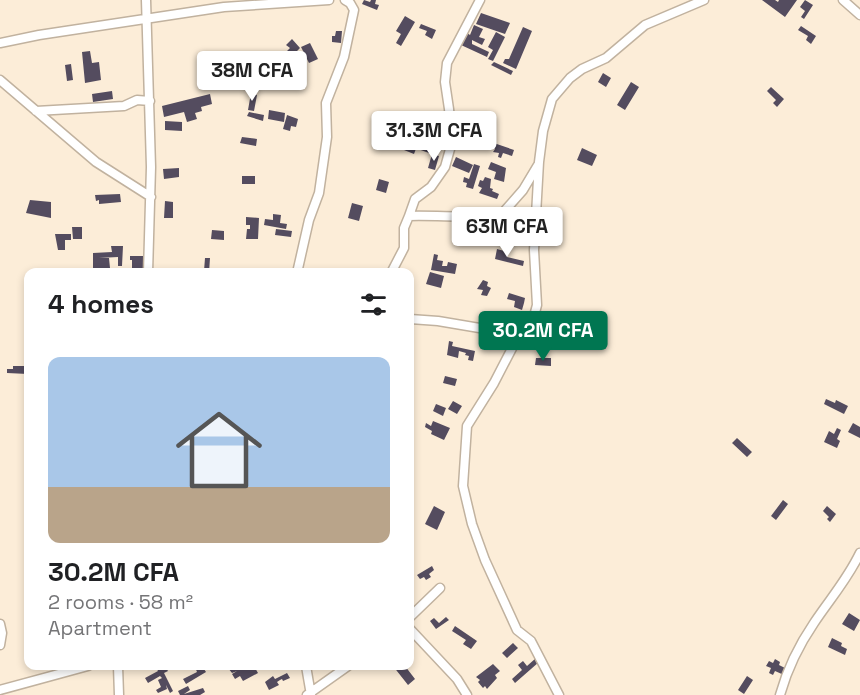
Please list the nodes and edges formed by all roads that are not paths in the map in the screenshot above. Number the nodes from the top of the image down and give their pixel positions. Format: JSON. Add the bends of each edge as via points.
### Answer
{"nodes":[{"id":1,"x":146,"y":0,"type":"edge"},
{"id":2,"x":329,"y":0,"type":"edge"},
{"id":3,"x":345,"y":0,"type":"edge"},
{"id":4,"x":480,"y":0,"type":"edge"},
{"id":5,"x":704,"y":0,"type":"edge"},
{"id":6,"x":843,"y":0,"type":"edge"},
{"id":7,"x":860,"y":15,"type":"edge"},
{"id":8,"x":148,"y":20,"type":"junction"},
{"id":9,"x":0,"y":43,"type":"edge"},
{"id":10,"x":0,"y":80,"type":"edge"},
{"id":11,"x":150,"y":101,"type":"junction"},
{"id":12,"x":36,"y":111,"type":"junction"},
{"id":13,"x":539,"y":162,"type":"junction"},
{"id":14,"x":150,"y":197,"type":"junction"},
{"id":15,"x":409,"y":216,"type":"junction"},
{"id":16,"x":148,"y":268,"type":"edge"},
{"id":17,"x":298,"y":268,"type":"edge"},
{"id":18,"x":394,"y":268,"type":"edge"},
{"id":19,"x":414,"y":319,"type":"edge"},
{"id":20,"x":522,"y":329,"type":"junction"},
{"id":21,"x":860,"y":553,"type":"edge"},
{"id":22,"x":440,"y":588,"type":"dead end"},
{"id":23,"x":414,"y":613,"type":"edge"},
{"id":24,"x":0,"y":624,"type":"edge"},
{"id":25,"x":414,"y":634,"type":"edge"},
{"id":26,"x":0,"y":645,"type":"edge"},
{"id":27,"x":73,"y":670,"type":"edge"},
{"id":28,"x":118,"y":670,"type":"edge"},
{"id":29,"x":307,"y":670,"type":"edge"},
{"id":30,"x":343,"y":670,"type":"edge"},
{"id":31,"x":0,"y":690,"type":"edge"},
{"id":32,"x":310,"y":694,"type":"edge"},
{"id":33,"x":119,"y":695,"type":"edge"},
{"id":34,"x":467,"y":695,"type":"edge"},
{"id":35,"x":560,"y":695,"type":"edge"},
{"id":36,"x":780,"y":695,"type":"edge"}],
"edges":[{"from":1,"to":8,"type":"street"},
{"from":2,"to":8,"type":"street","via":[[224,7]]},
{"from":3,"to":17,"type":"street","via":[[354,10],[344,57],[326,103],[327,137],[319,194]]},
{"from":4,"to":15,"type":"street","via":[[447,63],[445,82],[452,142],[445,167],[431,187],[415,199]]},
{"from":5,"to":13,"type":"street","via":[[645,25],[606,58],[570,78],[552,99]]},
{"from":6,"to":7,"type":"street"},
{"from":8,"to":9,"type":"street"},
{"from":8,"to":11,"type":"street"},
{"from":10,"to":12,"type":"street"},
{"from":11,"to":12,"type":"street"},
{"from":11,"to":14,"type":"street"},
{"from":12,"to":14,"type":"street","via":[[96,162]]},
{"from":13,"to":15,"type":"street","via":[[523,190],[501,215]]},
{"from":13,"to":20,"type":"street","via":[[534,250],[537,305],[533,320]]},
{"from":14,"to":16,"type":"street"},
{"from":15,"to":18,"type":"street","via":[[404,228],[404,248]]},
{"from":19,"to":20,"type":"street","via":[[509,333]]},
{"from":20,"to":35,"type":"street","via":[[467,426],[463,486],[489,570],[517,630],[531,641]]},
{"from":21,"to":36,"type":"street","via":[[849,576],[813,625],[787,672]]},
{"from":22,"to":23,"type":"street"},
{"from":24,"to":26,"type":"street"},
{"from":25,"to":34,"type":"street"},
{"from":27,"to":31,"type":"street"},
{"from":28,"to":33,"type":"street"},
{"from":29,"to":32,"type":"street"},
{"from":30,"to":32,"type":"street"}]}
